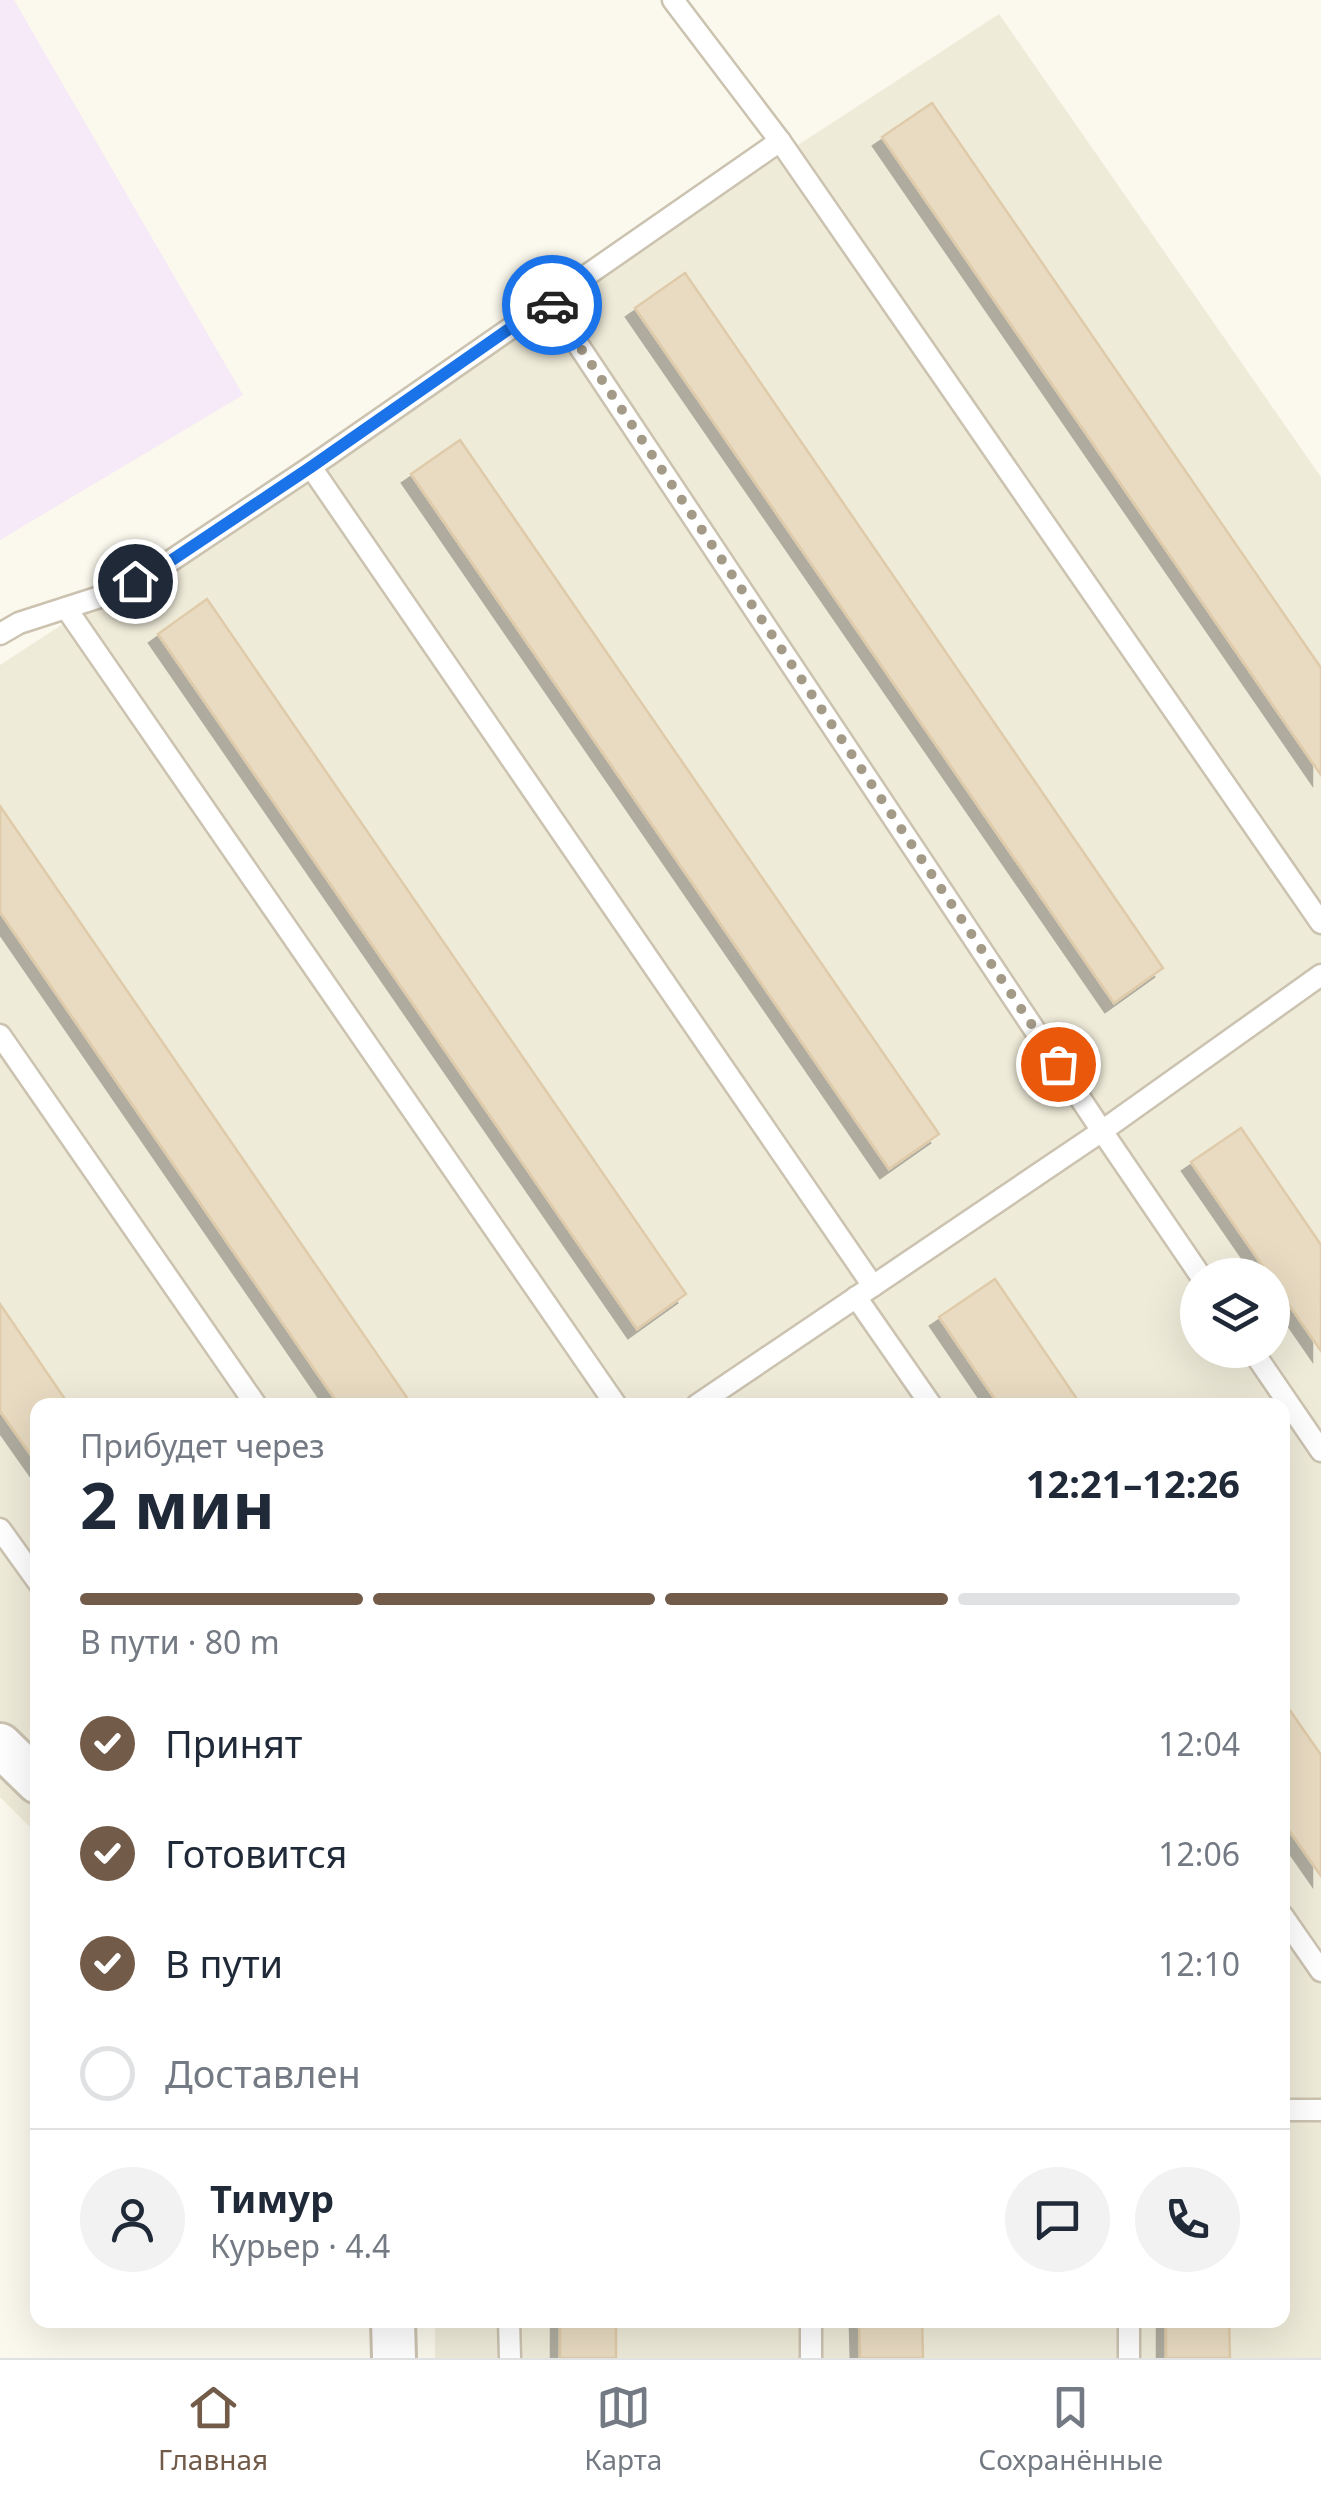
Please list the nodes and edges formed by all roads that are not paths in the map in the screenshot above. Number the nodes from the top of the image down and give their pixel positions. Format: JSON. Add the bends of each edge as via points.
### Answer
{"nodes":[{"id":1,"x":673,"y":0,"type":"edge"},
{"id":2,"x":780,"y":141,"type":"junction"},
{"id":3,"x":549,"y":301,"type":"junction"},
{"id":4,"x":311,"y":467,"type":"junction"},
{"id":5,"x":66,"y":608,"type":"junction"},
{"id":6,"x":0,"y":634,"type":"edge"},
{"id":7,"x":1321,"y":923,"type":"edge"},
{"id":8,"x":1321,"y":975,"type":"edge"},
{"id":9,"x":0,"y":1035,"type":"edge"},
{"id":10,"x":1102,"y":1130,"type":"junction"},
{"id":11,"x":1189,"y":1258,"type":"edge"},
{"id":12,"x":865,"y":1291,"type":"junction"},
{"id":13,"x":1264,"y":1368,"type":"edge"},
{"id":14,"x":251,"y":1398,"type":"edge"},
{"id":15,"x":611,"y":1398,"type":"edge"},
{"id":16,"x":707,"y":1398,"type":"edge"},
{"id":17,"x":927,"y":1398,"type":"edge"},
{"id":18,"x":1285,"y":1398,"type":"edge"},
{"id":19,"x":1290,"y":1406,"type":"edge"},
{"id":20,"x":1321,"y":1451,"type":"edge"},
{"id":21,"x":0,"y":1529,"type":"edge"},
{"id":22,"x":30,"y":1571,"type":"edge"},
{"id":23,"x":0,"y":1745,"type":"edge"},
{"id":24,"x":30,"y":1774,"type":"edge"},
{"id":25,"x":1290,"y":1927,"type":"edge"},
{"id":26,"x":1321,"y":1972,"type":"edge"},
{"id":27,"x":1290,"y":2110,"type":"edge"},
{"id":28,"x":1321,"y":2110,"type":"edge"},
{"id":29,"x":393,"y":2328,"type":"edge"},
{"id":30,"x":510,"y":2328,"type":"edge"},
{"id":31,"x":810,"y":2328,"type":"edge"},
{"id":32,"x":1129,"y":2328,"type":"edge"},
{"id":33,"x":394,"y":2358,"type":"edge"},
{"id":34,"x":510,"y":2358,"type":"edge"},
{"id":35,"x":811,"y":2358,"type":"edge"},
{"id":36,"x":1129,"y":2358,"type":"edge"}],
"edges":[{"from":1,"to":2,"type":"lane"},
{"from":2,"to":3,"type":"lane"},
{"from":2,"to":7,"type":"lane"},
{"from":3,"to":4,"type":"lane"},
{"from":3,"to":10,"type":"lane"},
{"from":4,"to":5,"type":"lane","via":[[160,568]]},
{"from":4,"to":12,"type":"lane"},
{"from":5,"to":6,"type":"lane"},
{"from":5,"to":15,"type":"lane"},
{"from":8,"to":10,"type":"lane"},
{"from":9,"to":14,"type":"lane"},
{"from":10,"to":11,"type":"lane"},
{"from":10,"to":12,"type":"lane"},
{"from":12,"to":16,"type":"lane"},
{"from":12,"to":17,"type":"lane"},
{"from":13,"to":18,"type":"lane"},
{"from":19,"to":20,"type":"lane"},
{"from":21,"to":22,"type":"lane"},
{"from":23,"to":24,"type":"street"},
{"from":25,"to":26,"type":"lane"},
{"from":27,"to":28,"type":"lane"},
{"from":29,"to":33,"type":"street"},
{"from":30,"to":34,"type":"lane"},
{"from":31,"to":35,"type":"lane"},
{"from":32,"to":36,"type":"lane"}]}
